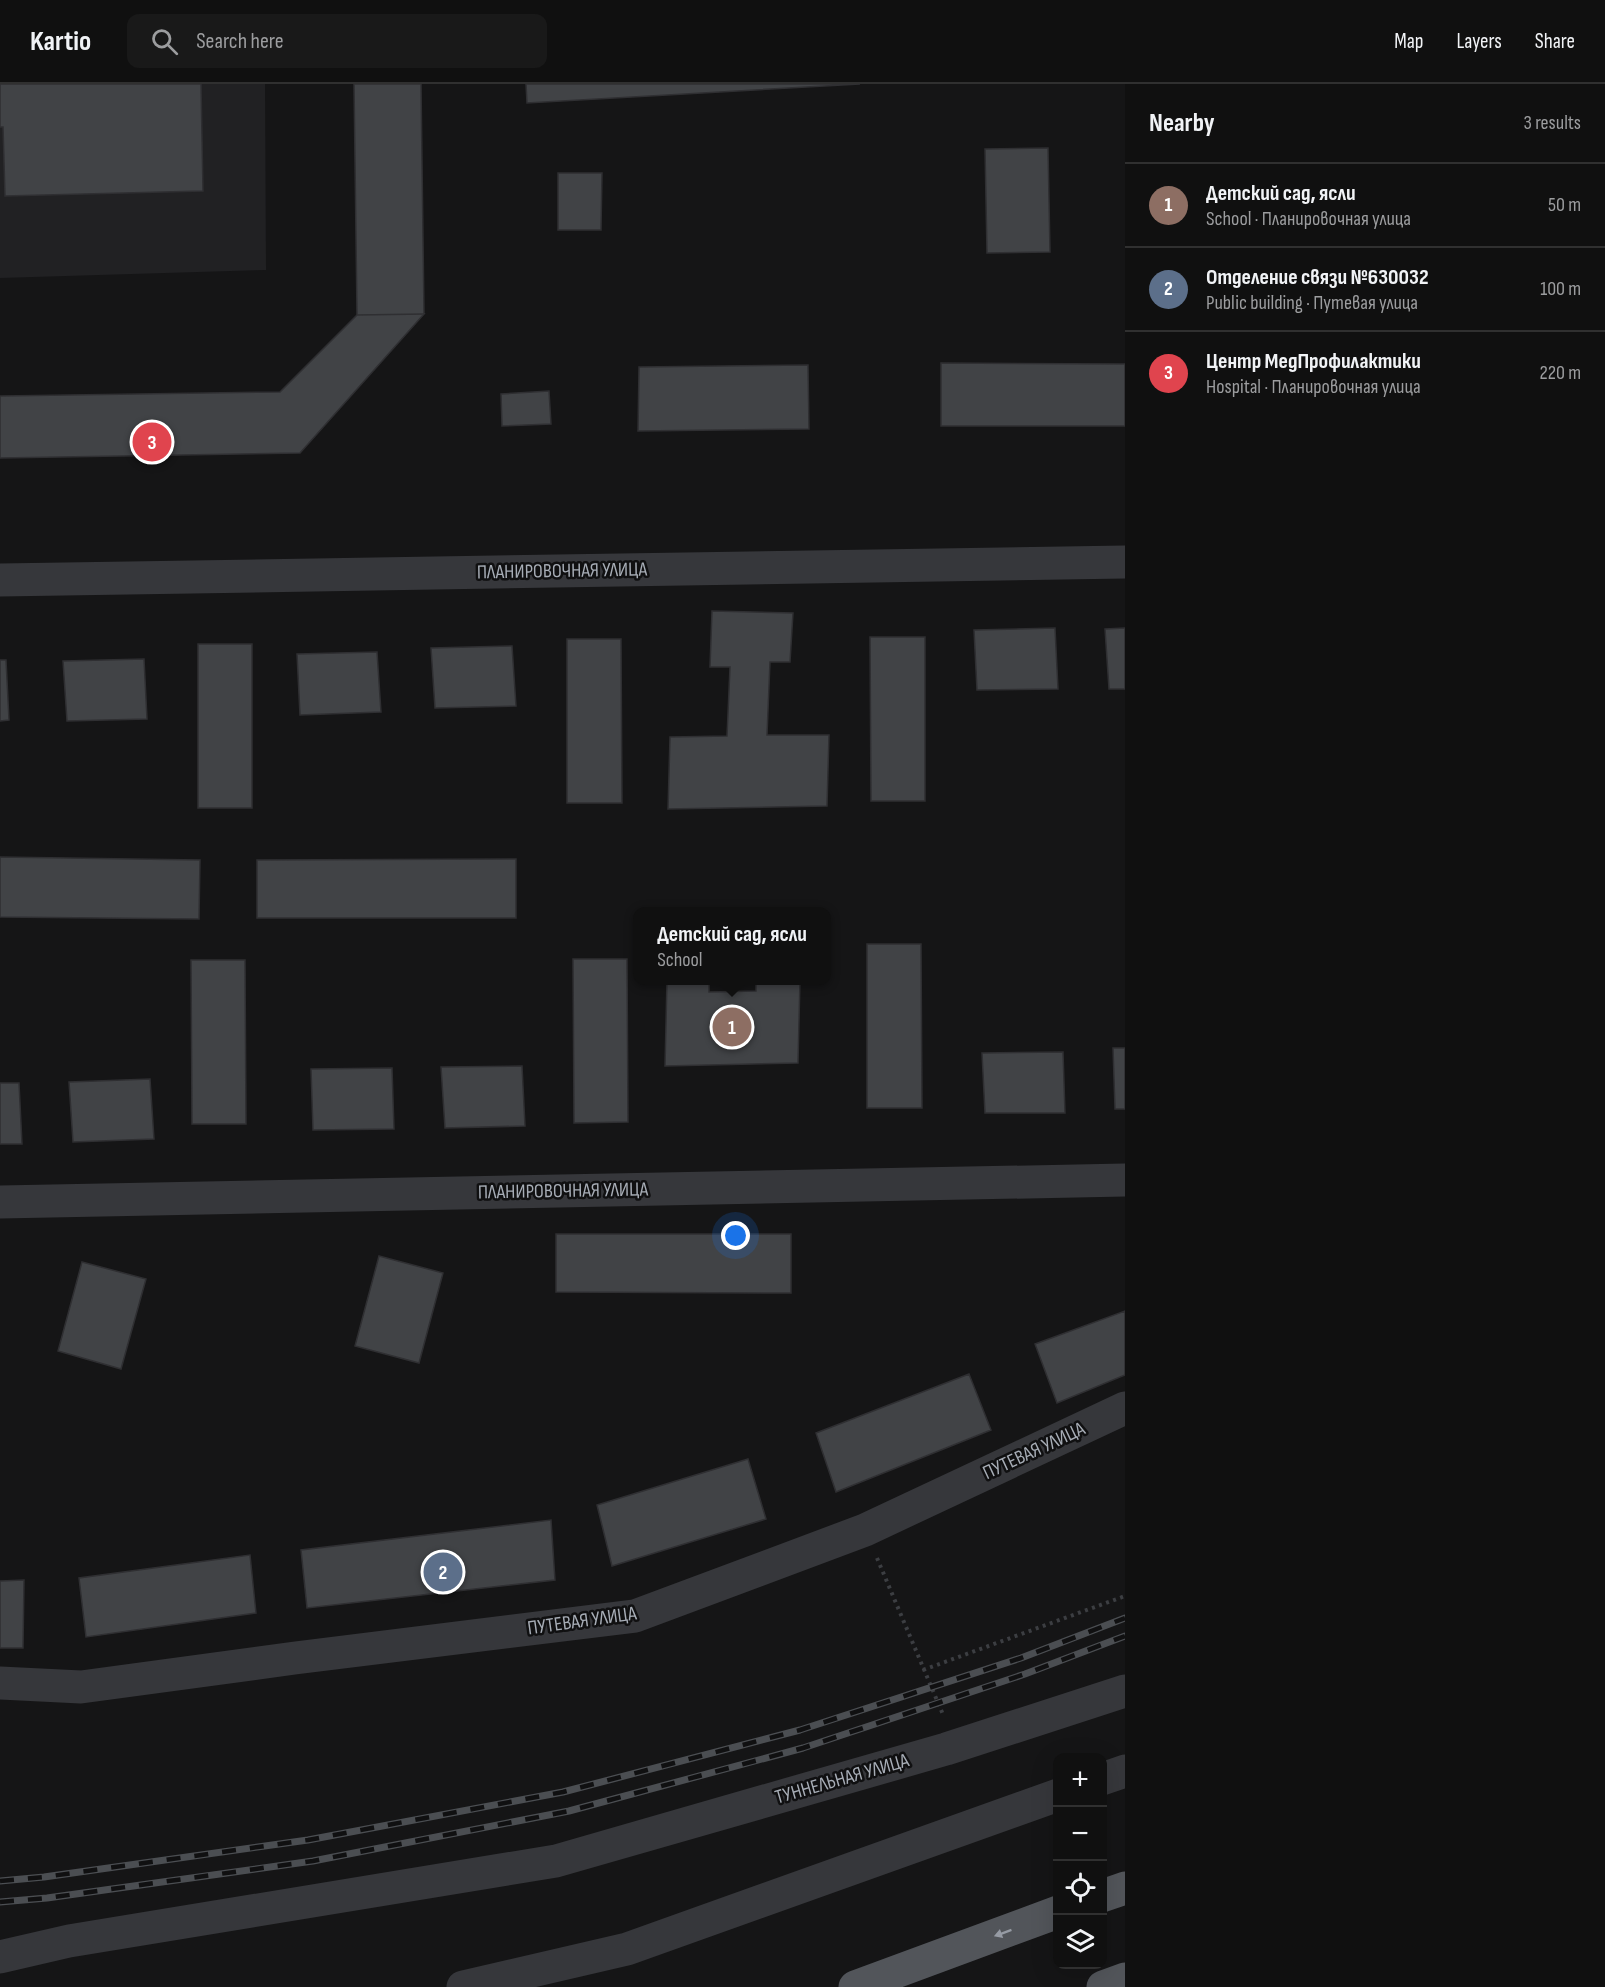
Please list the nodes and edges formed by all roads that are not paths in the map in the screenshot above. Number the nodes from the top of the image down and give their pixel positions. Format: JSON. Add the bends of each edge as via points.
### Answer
{"nodes":[{"id":1,"x":1125,"y":562,"type":"edge"},
{"id":2,"x":0,"y":580,"type":"edge"},
{"id":3,"x":1125,"y":1180,"type":"edge"},
{"id":4,"x":0,"y":1202,"type":"edge"},
{"id":5,"x":1125,"y":1408,"type":"edge"},
{"id":6,"x":0,"y":1683,"type":"edge"},
{"id":7,"x":1125,"y":1691,"type":"edge"},
{"id":8,"x":1125,"y":1771,"type":"edge"},
{"id":9,"x":1107,"y":1777,"type":"edge"},
{"id":10,"x":1053,"y":1797,"type":"edge"},
{"id":11,"x":1125,"y":1888,"type":"edge"},
{"id":12,"x":1107,"y":1894,"type":"edge"},
{"id":13,"x":1053,"y":1914,"type":"edge"},
{"id":14,"x":0,"y":1957,"type":"edge"},
{"id":15,"x":1125,"y":1979,"type":"edge"},
{"id":16,"x":463,"y":1987,"type":"edge"},
{"id":17,"x":855,"y":1987,"type":"edge"},
{"id":18,"x":1103,"y":1987,"type":"edge"}],
"edges":[{"from":1,"to":2,"type":"street","name":"ПЛАНИРОВОЧНАЯ УЛИЦА"},
{"from":3,"to":4,"type":"street","name":"ПЛАНИРОВОЧНАЯ УЛИЦА"},
{"from":5,"to":6,"type":"street","name":"ПУТЕВАЯ УЛИЦА","via":[[865,1530],[635,1616],[81,1687]]},
{"from":7,"to":14,"type":"street","name":"ТУННЕЛЬНАЯ УЛИЦА","via":[[946,1749],[556,1860],[69,1941]]},
{"from":8,"to":9,"type":"street"},
{"from":10,"to":16,"type":"street","via":[[627,1949]]},
{"from":11,"to":12,"type":"main road"},
{"from":13,"to":17,"type":"main road","one_way":true},
{"from":15,"to":18,"type":"main road"}]}
